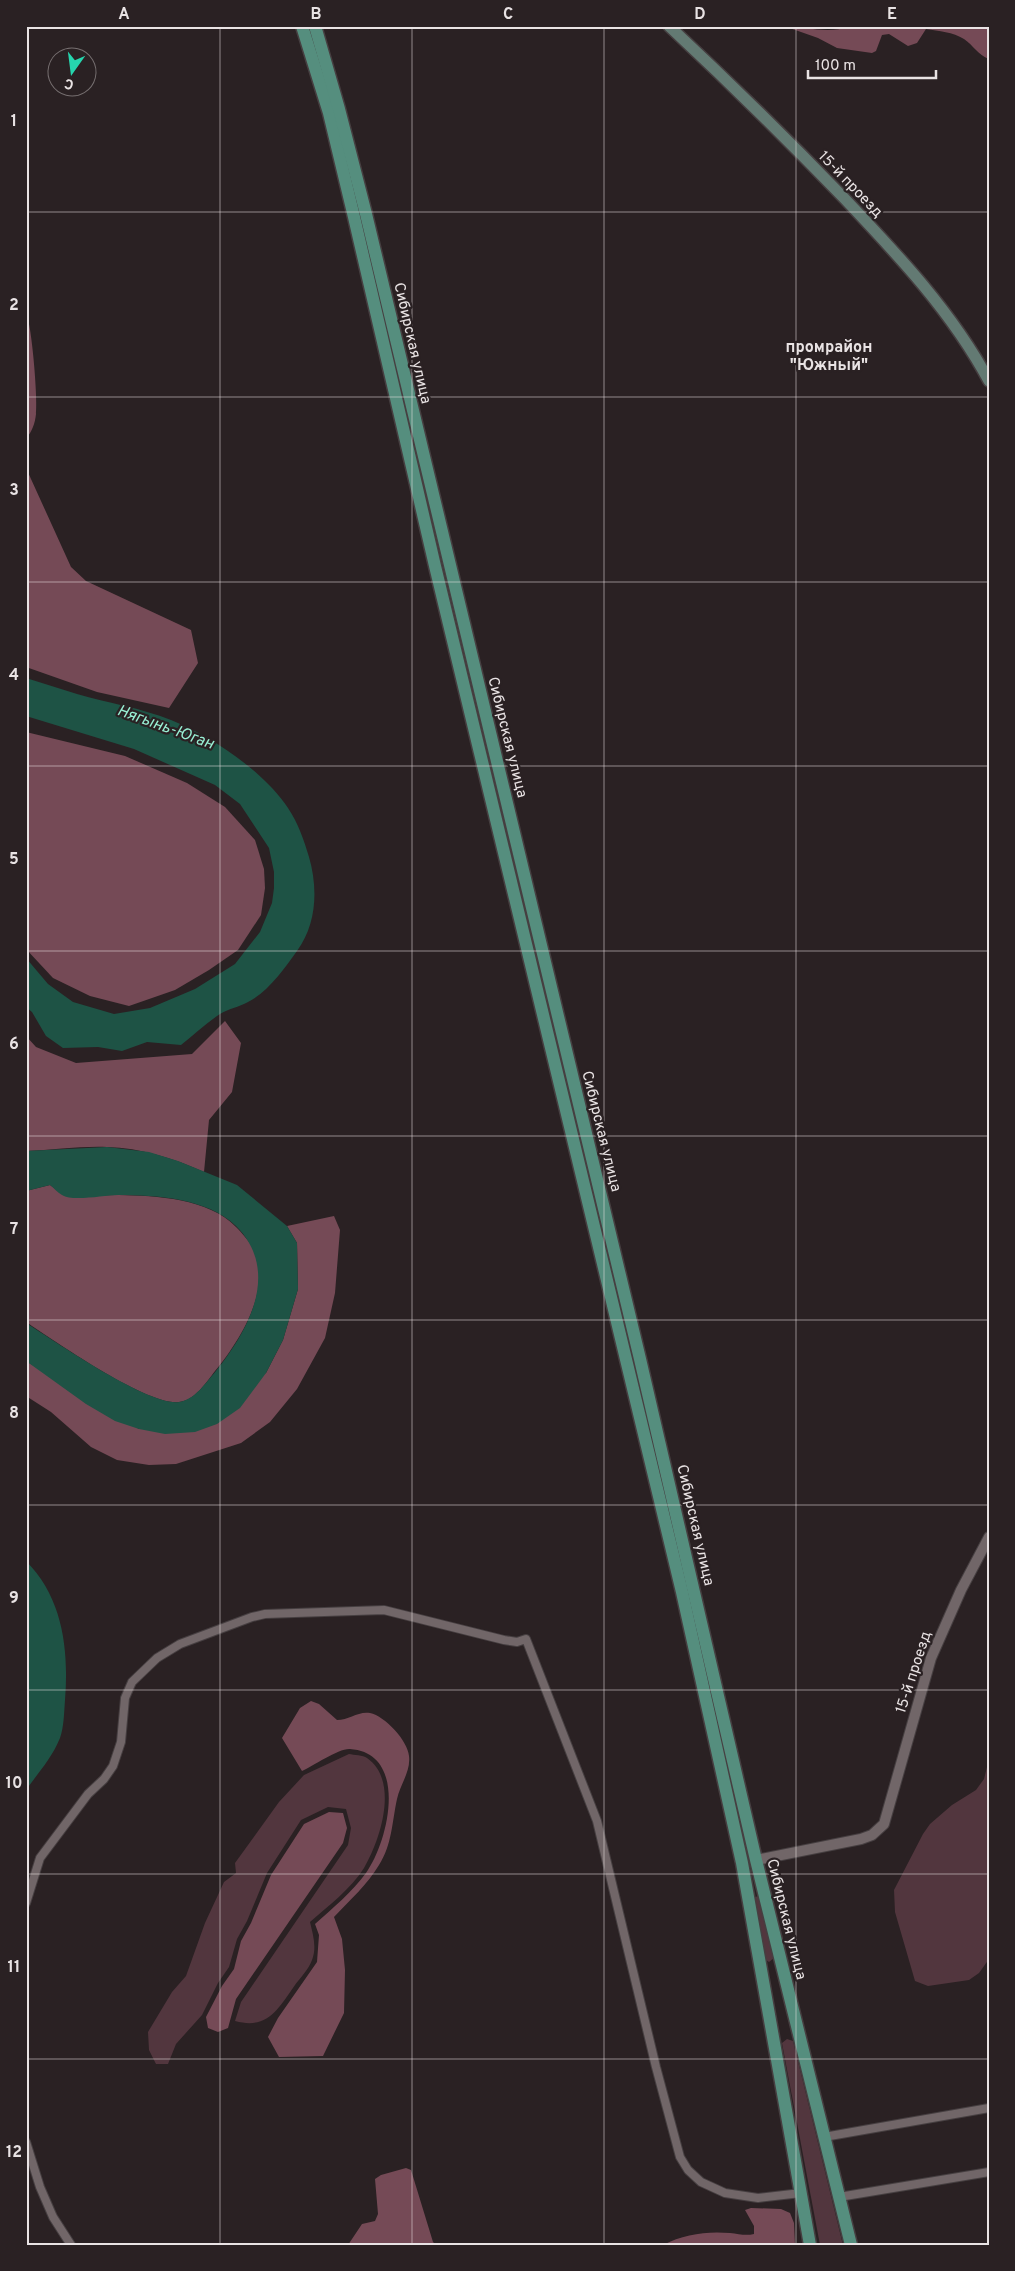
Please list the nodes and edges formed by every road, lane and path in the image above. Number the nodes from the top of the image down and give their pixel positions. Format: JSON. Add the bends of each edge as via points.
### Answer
{"nodes":[{"id":1,"x":302,"y":26,"type":"edge"},
{"id":2,"x":315,"y":26,"type":"edge"},
{"id":3,"x":669,"y":26,"type":"edge"},
{"id":4,"x":989,"y":381,"type":"edge"},
{"id":5,"x":450,"y":564,"type":"junction"},
{"id":6,"x":435,"y":566,"type":"junction"},
{"id":7,"x":640,"y":1359,"type":"junction"},
{"id":8,"x":627,"y":1362,"type":"junction"},
{"id":9,"x":989,"y":1537,"type":"edge"},
{"id":10,"x":756,"y":1860,"type":"junction"},
{"id":11,"x":742,"y":1863,"type":"junction"},
{"id":12,"x":26,"y":1903,"type":"edge"},
{"id":13,"x":783,"y":1969,"type":"junction"},
{"id":14,"x":762,"y":1974,"type":"junction"},
{"id":15,"x":799,"y":2034,"type":"junction"},
{"id":16,"x":774,"y":2038,"type":"junction"},
{"id":17,"x":989,"y":2108,"type":"edge"},
{"id":18,"x":824,"y":2137,"type":"junction"},
{"id":19,"x":26,"y":2142,"type":"edge"},
{"id":20,"x":989,"y":2172,"type":"edge"},
{"id":21,"x":802,"y":2193,"type":"junction"},
{"id":22,"x":840,"y":2197,"type":"junction"},
{"id":23,"x":71,"y":2245,"type":"edge"},
{"id":24,"x":810,"y":2245,"type":"edge"},
{"id":25,"x":850,"y":2245,"type":"edge"}],
"edges":[{"from":1,"to":6,"type":"main road","name":"Сибирская улица","via":[[350,198]]},
{"from":2,"to":5,"type":"main road","name":"Сибирская улица","via":[[340,108]]},
{"from":3,"to":4,"type":"main road","name":"15-й проезд","via":[[756,108],[894,251],[951,319]]},
{"from":5,"to":6,"type":"main road"},
{"from":5,"to":7,"type":"main road","name":"Сибирская улица"},
{"from":6,"to":8,"type":"main road","name":"Сибирская улица"},
{"from":7,"to":8,"type":"main road"},
{"from":7,"to":10,"type":"main road","name":"Сибирская улица"},
{"from":8,"to":11,"type":"main road","name":"Сибирская улица"},
{"from":9,"to":10,"type":"street","name":"15-й проезд","via":[[931,1658],[884,1824],[872,1835],[861,1839]]},
{"from":10,"to":11,"type":"main road"},
{"from":10,"to":13,"type":"main road","name":"Сибирская улица"},
{"from":11,"to":14,"type":"main road","name":"Сибирская улица"},
{"from":12,"to":21,"type":"street","via":[[40,1858],[113,1766],[121,1742],[126,1698],[132,1682],[158,1658],[180,1644],[252,1616],[367,1610],[402,1613],[504,1640],[517,1642],[526,1639],[597,1821],[680,2157],[701,2182],[725,2193],[758,2198]]},
{"from":13,"to":14,"type":"main road","via":[[775,1976]]},
{"from":13,"to":15,"type":"main road","name":"Сибирская улица"},
{"from":14,"to":16,"type":"main road","name":"Сибирская улица"},
{"from":15,"to":16,"type":"main road","via":[[786,2031]]},
{"from":15,"to":18,"type":"main road","name":"Сибирская улица"},
{"from":16,"to":21,"type":"main road","name":"Сибирская улица"},
{"from":17,"to":18,"type":"street"},
{"from":18,"to":22,"type":"main road","name":"Сибирская улица"},
{"from":19,"to":23,"type":"street","via":[[53,2217]]},
{"from":20,"to":22,"type":"street"},
{"from":21,"to":24,"type":"main road","name":"Сибирская улица"},
{"from":22,"to":25,"type":"main road","name":"Сибирская улица"}]}
